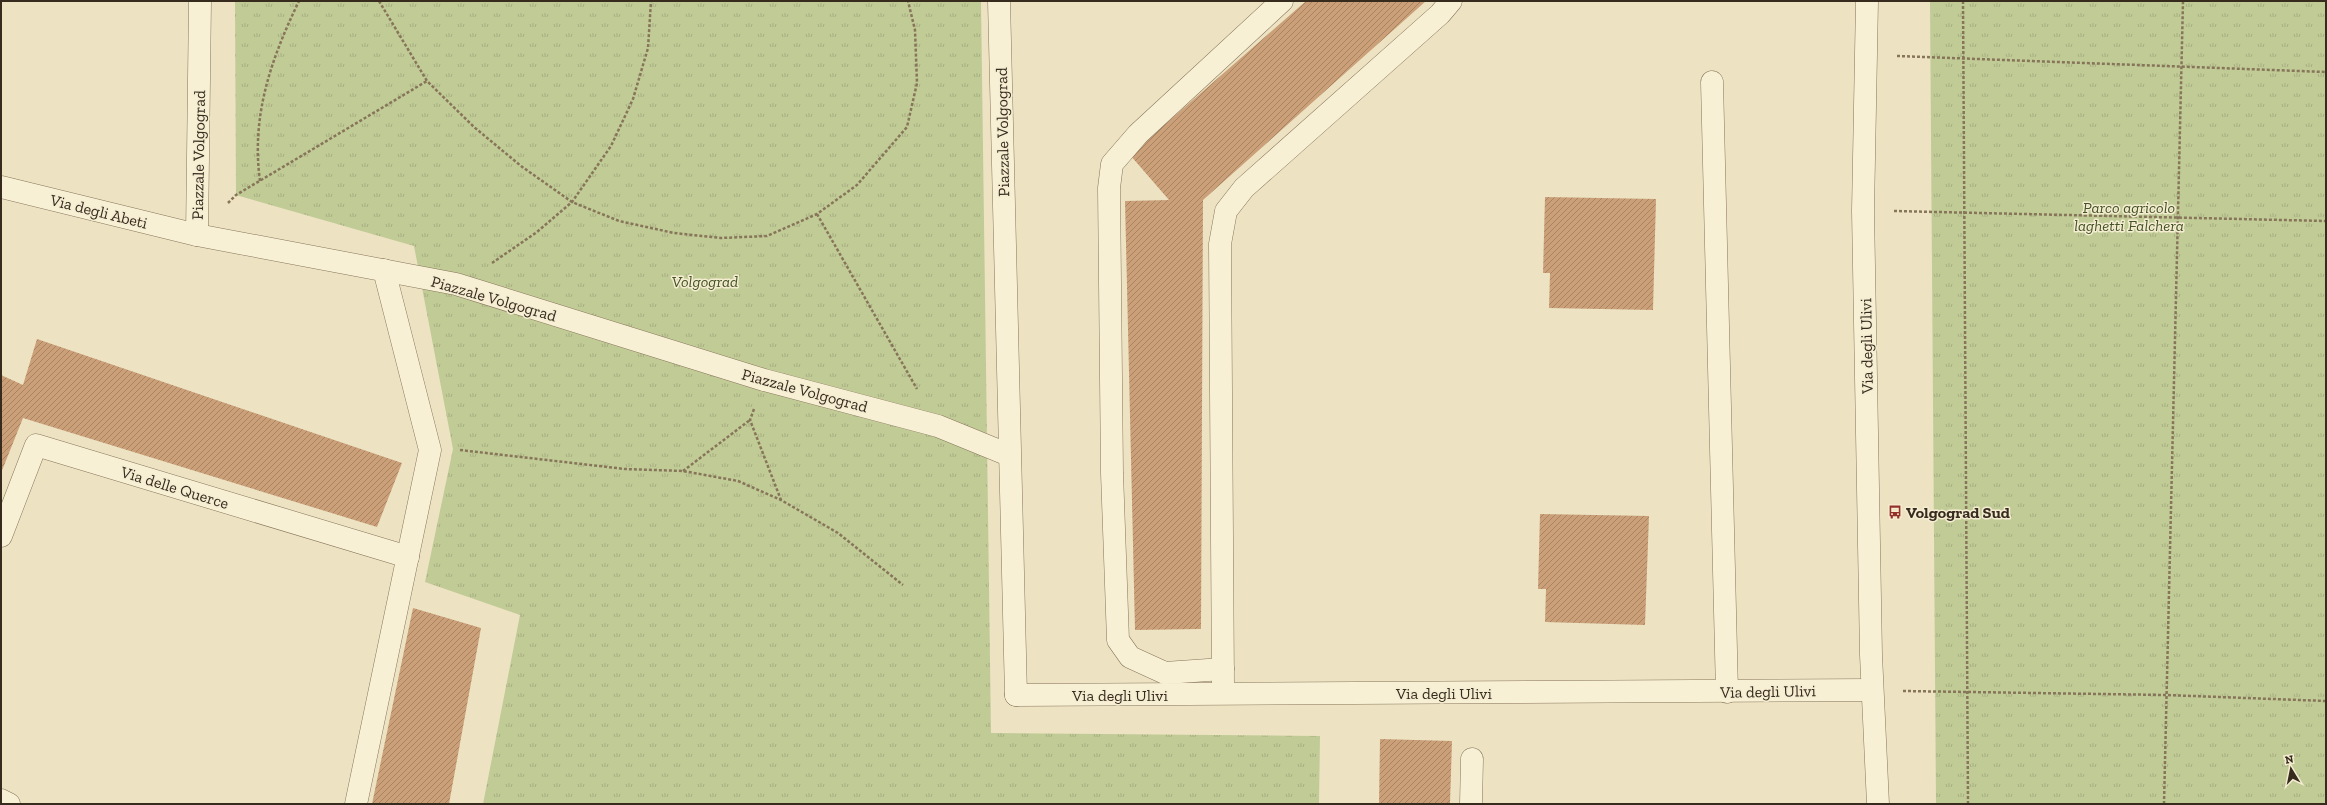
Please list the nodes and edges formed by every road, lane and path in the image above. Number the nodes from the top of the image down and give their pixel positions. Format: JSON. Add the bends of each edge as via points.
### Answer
{"nodes":[{"id":1,"x":200,"y":1,"type":"edge"},
{"id":2,"x":299,"y":1,"type":"edge"},
{"id":3,"x":379,"y":1,"type":"edge"},
{"id":4,"x":651,"y":1,"type":"edge"},
{"id":5,"x":908,"y":1,"type":"edge"},
{"id":6,"x":999,"y":1,"type":"edge"},
{"id":7,"x":1282,"y":1,"type":"edge"},
{"id":8,"x":1451,"y":1,"type":"edge"},
{"id":9,"x":1866,"y":1,"type":"edge"},
{"id":10,"x":1963,"y":1,"type":"edge"},
{"id":11,"x":2183,"y":1,"type":"edge"},
{"id":12,"x":1866,"y":55,"type":"junction"},
{"id":13,"x":1963,"y":58,"type":"junction"},
{"id":14,"x":2181,"y":66,"type":"junction"},
{"id":15,"x":2326,"y":72,"type":"edge"},
{"id":16,"x":427,"y":80,"type":"junction"},
{"id":17,"x":1712,"y":82,"type":"dead end"},
{"id":18,"x":260,"y":181,"type":"junction"},
{"id":19,"x":1,"y":187,"type":"edge"},
{"id":20,"x":572,"y":202,"type":"junction"},
{"id":21,"x":1863,"y":210,"type":"junction"},
{"id":22,"x":1964,"y":213,"type":"junction"},
{"id":23,"x":817,"y":214,"type":"junction"},
{"id":24,"x":2177,"y":218,"type":"junction"},
{"id":25,"x":2326,"y":221,"type":"edge"},
{"id":26,"x":197,"y":235,"type":"junction"},
{"id":27,"x":384,"y":270,"type":"junction"},
{"id":28,"x":456,"y":284,"type":"junction"},
{"id":29,"x":764,"y":380,"type":"junction"},
{"id":30,"x":750,"y":420,"type":"junction"},
{"id":31,"x":938,"y":426,"type":"junction"},
{"id":32,"x":430,"y":450,"type":"junction"},
{"id":33,"x":1009,"y":455,"type":"junction"},
{"id":34,"x":683,"y":471,"type":"junction"},
{"id":35,"x":781,"y":500,"type":"junction"},
{"id":36,"x":1,"y":536,"type":"edge"},
{"id":37,"x":408,"y":557,"type":"junction"},
{"id":38,"x":903,"y":585,"type":"dead end"},
{"id":39,"x":1223,"y":669,"type":"junction"},
{"id":40,"x":1872,"y":690,"type":"junction"},
{"id":41,"x":1727,"y":692,"type":"junction"},
{"id":42,"x":1966,"y":692,"type":"junction"},
{"id":43,"x":1223,"y":694,"type":"junction"},
{"id":44,"x":1016,"y":695,"type":"joint"},
{"id":45,"x":2166,"y":695,"type":"junction"},
{"id":46,"x":2326,"y":701,"type":"edge"},
{"id":47,"x":1472,"y":759,"type":"dead end"},
{"id":48,"x":1,"y":800,"type":"edge"},
{"id":49,"x":9,"y":804,"type":"edge"},
{"id":50,"x":356,"y":804,"type":"edge"},
{"id":51,"x":1471,"y":804,"type":"edge"},
{"id":52,"x":1878,"y":804,"type":"edge"},
{"id":53,"x":1968,"y":804,"type":"edge"},
{"id":54,"x":2164,"y":804,"type":"edge"}],
"edges":[{"from":1,"to":26,"type":"street","name":"Piazzale Volgograd"},
{"from":2,"to":18,"type":"path","via":[[269,74],[259,117],[257,157]]},
{"from":3,"to":16,"type":"path"},
{"from":4,"to":20,"type":"path","via":[[648,48],[632,99],[611,146]]},
{"from":5,"to":23,"type":"path","via":[[915,30],[917,83],[907,127],[857,185]]},
{"from":6,"to":33,"type":"street","name":"Piazzale Volgograd"},
{"from":7,"to":39,"type":"street","via":[[1133,140],[1112,164],[1109,188],[1112,473],[1118,640],[1130,657],[1165,673]]},
{"from":8,"to":39,"type":"street","via":[[1440,14],[1244,188],[1226,211],[1220,244]]},
{"from":9,"to":12,"type":"street","name":"Via degli Ulivi"},
{"from":10,"to":13,"type":"path"},
{"from":11,"to":14,"type":"path"},
{"from":12,"to":13,"type":"path"},
{"from":12,"to":21,"type":"street","name":"Via degli Ulivi"},
{"from":13,"to":14,"type":"path"},
{"from":13,"to":22,"type":"path"},
{"from":14,"to":15,"type":"path"},
{"from":14,"to":24,"type":"path"},
{"from":16,"to":18,"type":"path"},
{"from":16,"to":20,"type":"path","via":[[479,132]]},
{"from":17,"to":41,"type":"street"},
{"from":18,"to":26,"type":"path","via":[[236,195]]},
{"from":19,"to":26,"type":"street","name":"Via degli Abeti"},
{"from":20,"to":23,"type":"path","via":[[619,221],[674,234],[721,238],[767,236]]},
{"from":20,"to":28,"type":"path","via":[[537,232]]},
{"from":21,"to":22,"type":"path"},
{"from":21,"to":40,"type":"street","name":"Via degli Ulivi"},
{"from":22,"to":24,"type":"path"},
{"from":22,"to":42,"type":"path"},
{"from":23,"to":31,"type":"path"},
{"from":24,"to":25,"type":"path"},
{"from":24,"to":45,"type":"path"},
{"from":26,"to":27,"type":"street","name":"Piazzale Volgograd"},
{"from":27,"to":28,"type":"street","name":"Piazzale Volgograd"},
{"from":27,"to":32,"type":"street"},
{"from":28,"to":29,"type":"street","name":"Piazzale Volgograd"},
{"from":29,"to":30,"type":"path"},
{"from":29,"to":31,"type":"street","name":"Piazzale Volgograd"},
{"from":30,"to":34,"type":"path"},
{"from":30,"to":35,"type":"path"},
{"from":31,"to":33,"type":"street","name":"Piazzale Volgograd"},
{"from":32,"to":34,"type":"path","via":[[453,449],[625,469]]},
{"from":32,"to":37,"type":"street"},
{"from":33,"to":44,"type":"street","name":"Piazzale Volgograd"},
{"from":34,"to":35,"type":"path","via":[[738,482]]},
{"from":35,"to":38,"type":"path","via":[[838,533]]},
{"from":36,"to":37,"type":"street","name":"Via delle Querce","via":[[36,445]]},
{"from":37,"to":50,"type":"street"},
{"from":39,"to":43,"type":"street"},
{"from":40,"to":41,"type":"street","name":"Via degli Ulivi"},
{"from":40,"to":42,"type":"path"},
{"from":40,"to":52,"type":"street","name":"Via degli Ulivi"},
{"from":41,"to":43,"type":"street","name":"Via degli Ulivi"},
{"from":42,"to":45,"type":"path"},
{"from":42,"to":53,"type":"path"},
{"from":43,"to":44,"type":"street","name":"Via degli Ulivi"},
{"from":45,"to":46,"type":"path"},
{"from":45,"to":54,"type":"path"},
{"from":47,"to":51,"type":"street"},
{"from":48,"to":49,"type":"street"}]}
